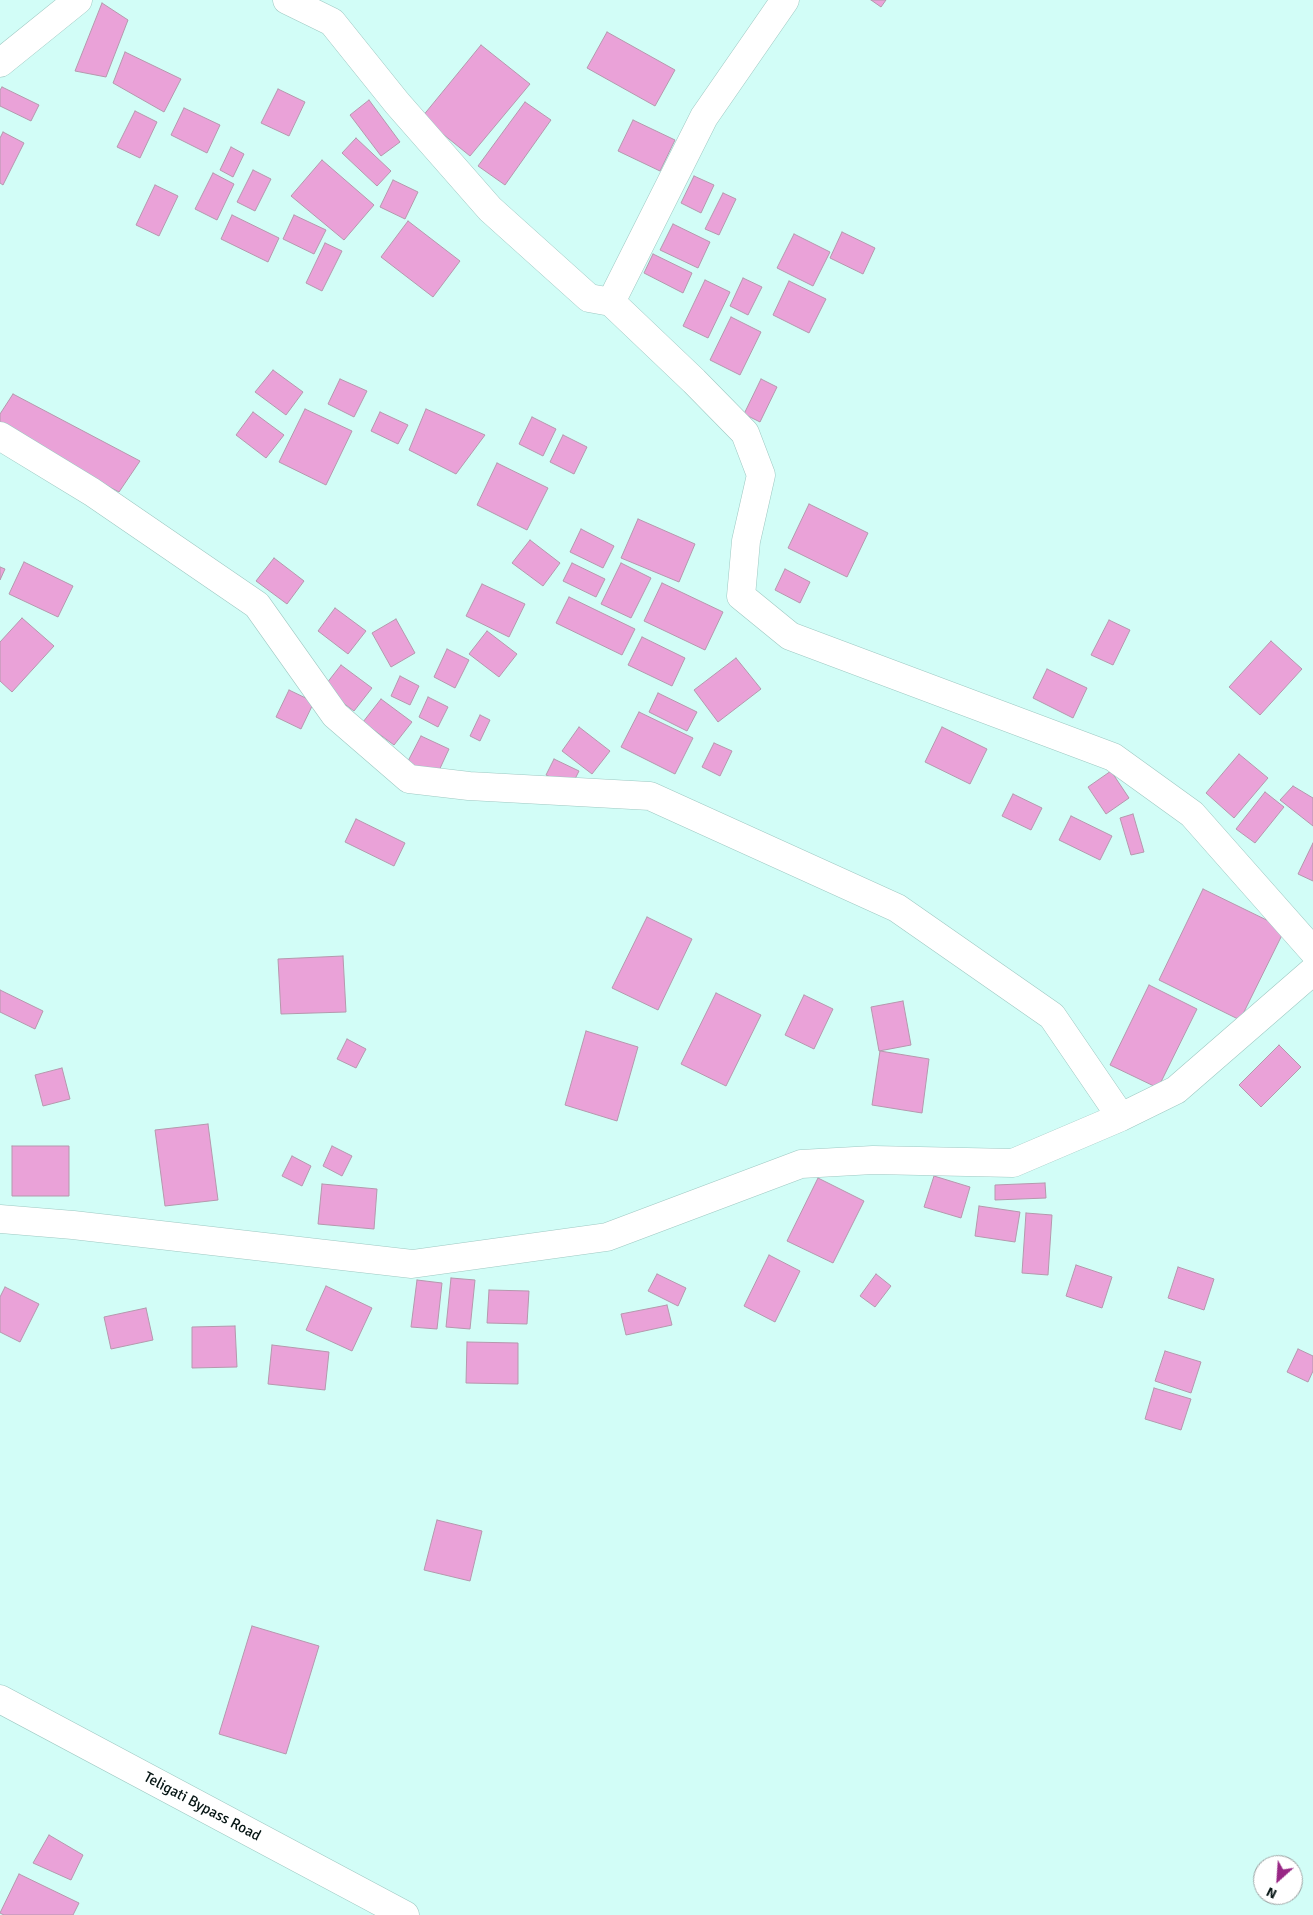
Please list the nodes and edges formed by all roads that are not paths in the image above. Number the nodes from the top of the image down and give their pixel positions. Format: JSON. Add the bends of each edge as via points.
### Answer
{"nodes":[{"id":1,"x":78,"y":0,"type":"edge"},
{"id":2,"x":288,"y":0,"type":"edge"},
{"id":3,"x":785,"y":0,"type":"edge"},
{"id":4,"x":0,"y":63,"type":"edge"},
{"id":5,"x":610,"y":302,"type":"junction"},
{"id":6,"x":0,"y":436,"type":"edge"},
{"id":7,"x":1313,"y":952,"type":"edge"},
{"id":8,"x":1313,"y":971,"type":"edge"},
{"id":9,"x":1121,"y":1117,"type":"junction"},
{"id":10,"x":0,"y":1219,"type":"edge"},
{"id":11,"x":0,"y":1699,"type":"edge"},
{"id":12,"x":405,"y":1915,"type":"edge"}],
"edges":[{"from":1,"to":4,"type":"street"},
{"from":2,"to":5,"type":"street","via":[[332,22],[490,210],[589,298]]},
{"from":3,"to":5,"type":"street","via":[[704,117]]},
{"from":5,"to":7,"type":"street","via":[[745,433],[761,474],[746,541],[741,596],[790,636],[1113,756],[1192,814]]},
{"from":6,"to":9,"type":"street","via":[[92,492],[257,605],[335,715],[408,779],[469,786],[650,796],[897,908],[1052,1016]]},
{"from":8,"to":9,"type":"street","via":[[1176,1090]]},
{"from":9,"to":10,"type":"street","via":[[1013,1164],[873,1160],[801,1164],[607,1237],[412,1264]]},
{"from":11,"to":12,"type":"street","name":"Teligati Bypass Road"}]}
